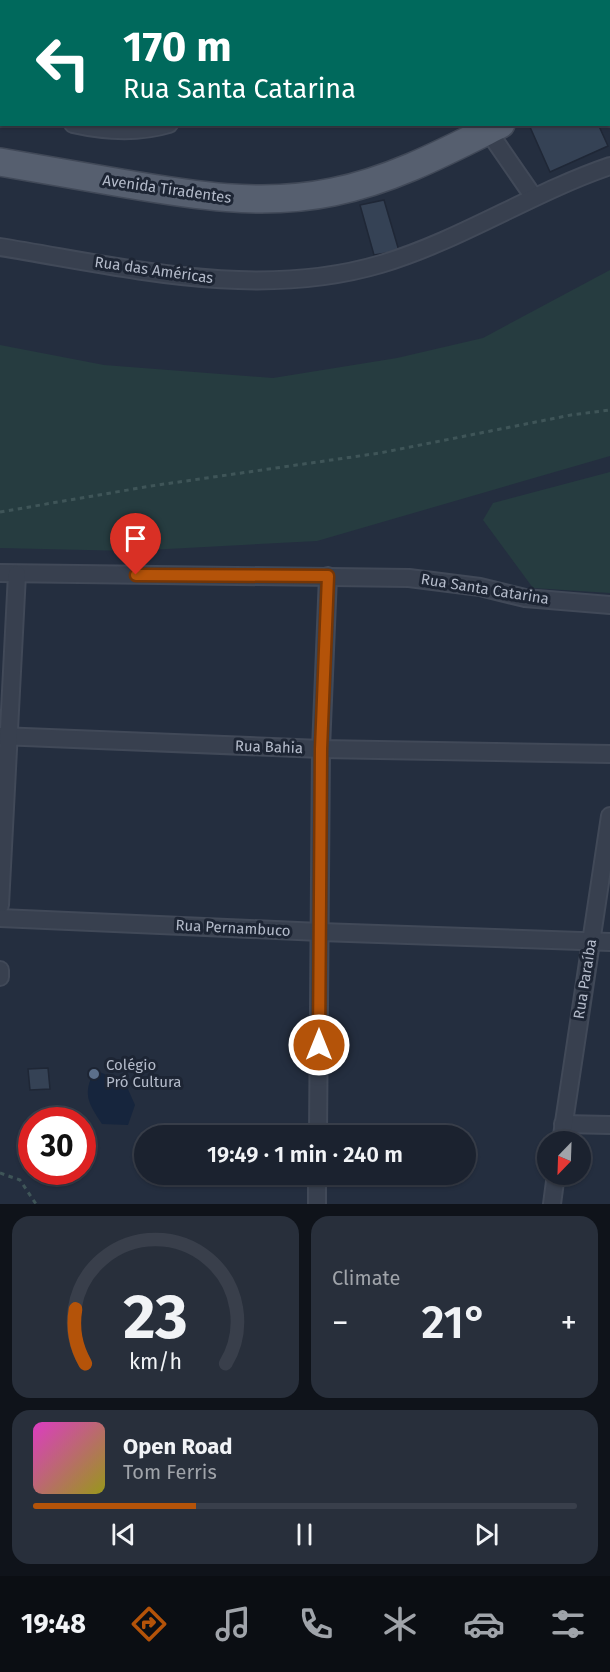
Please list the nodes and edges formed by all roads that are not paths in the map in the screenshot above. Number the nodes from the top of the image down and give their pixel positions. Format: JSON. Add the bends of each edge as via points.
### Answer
{"nodes":[{"id":1,"x":90,"y":126,"type":"edge"},
{"id":2,"x":159,"y":126,"type":"edge"},
{"id":3,"x":456,"y":126,"type":"edge"},
{"id":4,"x":491,"y":127,"type":"edge"},
{"id":5,"x":0,"y":143,"type":"edge"},
{"id":6,"x":0,"y":162,"type":"edge"},
{"id":7,"x":610,"y":166,"type":"edge"},
{"id":8,"x":533,"y":196,"type":"junction"},
{"id":9,"x":0,"y":247,"type":"edge"},
{"id":10,"x":8,"y":573,"type":"edge"},
{"id":11,"x":328,"y":576,"type":"junction"},
{"id":12,"x":610,"y":605,"type":"edge"},
{"id":13,"x":5,"y":736,"type":"edge"},
{"id":14,"x":321,"y":749,"type":"junction"},
{"id":15,"x":610,"y":754,"type":"edge"},
{"id":16,"x":610,"y":816,"type":"edge"},
{"id":17,"x":0,"y":905,"type":"edge"},
{"id":18,"x":0,"y":918,"type":"edge"},
{"id":19,"x":320,"y":933,"type":"junction"},
{"id":20,"x":591,"y":942,"type":"junction"},
{"id":21,"x":610,"y":942,"type":"edge"},
{"id":22,"x":0,"y":970,"type":"edge"},
{"id":23,"x":0,"y":976,"type":"edge"},
{"id":24,"x":318,"y":1125,"type":"edge"},
{"id":25,"x":563,"y":1125,"type":"junction"},
{"id":26,"x":610,"y":1125,"type":"edge"},
{"id":27,"x":562,"y":1131,"type":"edge"},
{"id":28,"x":318,"y":1185,"type":"edge"},
{"id":29,"x":555,"y":1185,"type":"edge"},
{"id":30,"x":317,"y":1204,"type":"edge"},
{"id":31,"x":552,"y":1204,"type":"edge"}],
"edges":[{"from":1,"to":2,"type":"street"},
{"from":3,"to":5,"type":"main road","name":"Avenida Tiradentes","via":[[363,166],[292,180],[182,176]]},
{"from":4,"to":6,"type":"main road","name":"Avenida Tiradentes","via":[[408,169],[333,192],[293,198],[255,200],[186,194]]},
{"from":4,"to":8,"type":"street"},
{"from":7,"to":8,"type":"street","name":"Rua das Américas"},
{"from":8,"to":9,"type":"street","name":"Rua das Américas","via":[[448,240],[381,264],[328,277],[263,281],[190,278]]},
{"from":10,"to":11,"type":"street","name":"Rua Santa Catarina"},
{"from":10,"to":13,"type":"street"},
{"from":11,"to":12,"type":"street","name":"Rua Santa Catarina","via":[[409,578],[480,587],[525,598]]},
{"from":11,"to":14,"type":"street"},
{"from":13,"to":14,"type":"street","name":"Rua Bahia"},
{"from":13,"to":17,"type":"street"},
{"from":14,"to":15,"type":"street","name":"Rua Bahia"},
{"from":14,"to":19,"type":"street"},
{"from":16,"to":20,"type":"street","name":"Rua Paraíba"},
{"from":18,"to":19,"type":"street","name":"Rua Pernambuco"},
{"from":19,"to":20,"type":"street","name":"Rua Pernambuco"},
{"from":19,"to":24,"type":"street"},
{"from":20,"to":21,"type":"street","name":"Rua Pernambuco"},
{"from":20,"to":25,"type":"street","name":"Rua Paraíba"},
{"from":22,"to":23,"type":"street"},
{"from":25,"to":26,"type":"street"},
{"from":25,"to":27,"type":"street","name":"Rua Paraíba"},
{"from":28,"to":30,"type":"street"},
{"from":29,"to":31,"type":"street"}]}
